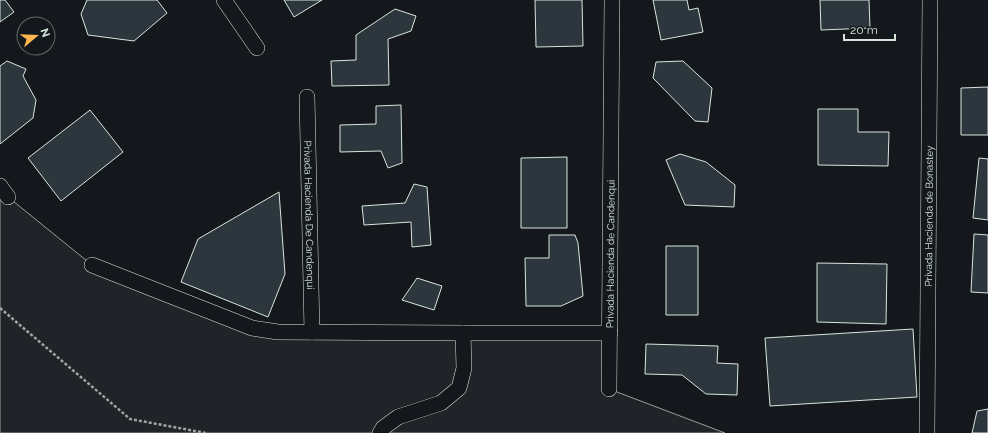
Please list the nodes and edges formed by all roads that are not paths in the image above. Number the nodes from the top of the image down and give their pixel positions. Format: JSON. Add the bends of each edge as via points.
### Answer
{"nodes":[{"id":1,"x":224,"y":0,"type":"edge"},
{"id":2,"x":612,"y":0,"type":"edge"},
{"id":3,"x":930,"y":0,"type":"edge"},
{"id":4,"x":257,"y":48,"type":"dead end"},
{"id":5,"x":307,"y":97,"type":"dead end"},
{"id":6,"x":92,"y":265,"type":"dead end"},
{"id":7,"x":312,"y":332,"type":"junction"},
{"id":8,"x":463,"y":333,"type":"junction"},
{"id":9,"x":610,"y":333,"type":"junction"},
{"id":10,"x":609,"y":389,"type":"dead end"},
{"id":11,"x":380,"y":433,"type":"edge"},
{"id":12,"x":927,"y":433,"type":"edge"}],
"edges":[{"from":1,"to":4,"type":"street"},
{"from":2,"to":9,"type":"street","name":"Privada Hacienda de Candenqui"},
{"from":3,"to":12,"type":"street","name":"Privada Hacienda de Bonastey"},
{"from":5,"to":7,"type":"street","name":"Privada Hacienda De Candenqui"},
{"from":6,"to":7,"type":"street","via":[[252,328],[278,332]]},
{"from":7,"to":8,"type":"street"},
{"from":8,"to":9,"type":"street","name":"Privada Hacienda de Candenqui"},
{"from":8,"to":11,"type":"street","via":[[464,368],[459,388],[441,403],[398,417]]},
{"from":9,"to":10,"type":"street"}]}
